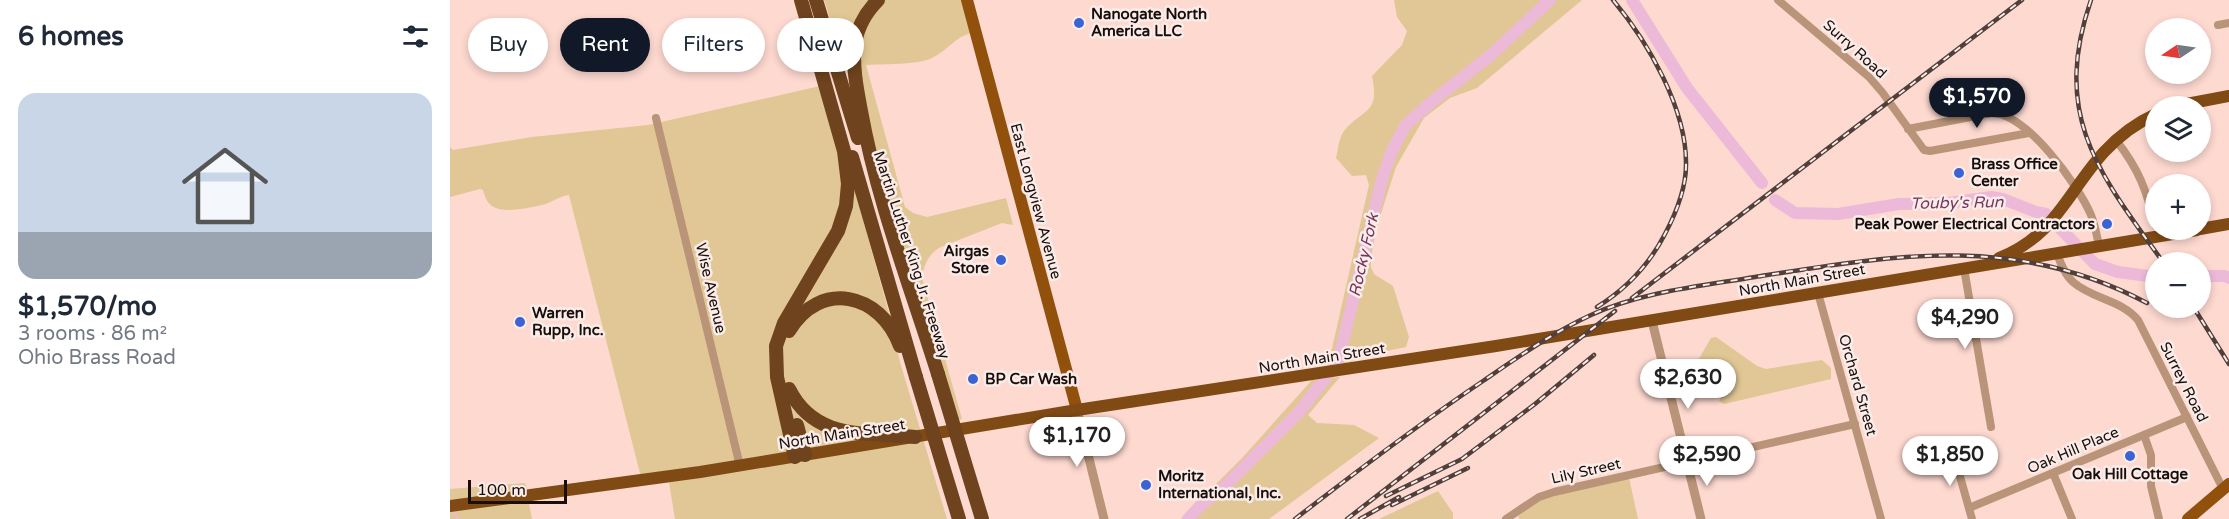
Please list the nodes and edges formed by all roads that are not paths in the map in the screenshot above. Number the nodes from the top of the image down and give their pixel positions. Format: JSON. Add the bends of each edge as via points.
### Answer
{"nodes":[{"id":1,"x":803,"y":0,"type":"edge"},
{"id":2,"x":816,"y":0,"type":"edge"},
{"id":3,"x":878,"y":0,"type":"edge"},
{"id":4,"x":967,"y":0,"type":"edge"},
{"id":5,"x":1778,"y":0,"type":"edge"},
{"id":6,"x":2229,"y":23,"type":"edge"},
{"id":7,"x":2218,"y":25,"type":"dead end"},
{"id":8,"x":2229,"y":96,"type":"edge"},
{"id":9,"x":2211,"y":99,"type":"edge"},
{"id":10,"x":656,"y":117,"type":"dead end"},
{"id":11,"x":2145,"y":120,"type":"edge"},
{"id":12,"x":1908,"y":129,"type":"junction"},
{"id":13,"x":2030,"y":133,"type":"junction"},
{"id":14,"x":2116,"y":140,"type":"junction"},
{"id":15,"x":2076,"y":190,"type":"junction"},
{"id":16,"x":2145,"y":190,"type":"edge"},
{"id":17,"x":2229,"y":224,"type":"edge"},
{"id":18,"x":2211,"y":227,"type":"edge"},
{"id":19,"x":2145,"y":233,"type":"edge"},
{"id":20,"x":2094,"y":247,"type":"junction"},
{"id":21,"x":2057,"y":254,"type":"junction"},
{"id":22,"x":1978,"y":266,"type":"junction"},
{"id":23,"x":1964,"y":268,"type":"junction"},
{"id":24,"x":1818,"y":293,"type":"junction"},
{"id":25,"x":1652,"y":321,"type":"junction"},
{"id":26,"x":935,"y":374,"type":"junction"},
{"id":27,"x":913,"y":377,"type":"junction"},
{"id":28,"x":789,"y":389,"type":"junction"},
{"id":29,"x":1077,"y":410,"type":"junction"},
{"id":30,"x":2187,"y":417,"type":"junction"},
{"id":31,"x":1854,"y":424,"type":"junction"},
{"id":32,"x":1991,"y":427,"type":"dead end"},
{"id":33,"x":2144,"y":435,"type":"junction"},
{"id":34,"x":915,"y":437,"type":"junction"},
{"id":35,"x":1952,"y":448,"type":"dead end"},
{"id":36,"x":800,"y":456,"type":"junction"},
{"id":37,"x":1687,"y":462,"type":"junction"},
{"id":38,"x":740,"y":466,"type":"junction"},
{"id":39,"x":2053,"y":473,"type":"junction"},
{"id":40,"x":2227,"y":489,"type":"edge"},
{"id":41,"x":453,"y":506,"type":"edge"},
{"id":42,"x":1969,"y":508,"type":"junction"},
{"id":43,"x":953,"y":519,"type":"edge"},
{"id":44,"x":959,"y":519,"type":"edge"},
{"id":45,"x":976,"y":519,"type":"edge"},
{"id":46,"x":982,"y":519,"type":"edge"},
{"id":47,"x":1104,"y":519,"type":"edge"},
{"id":48,"x":1506,"y":519,"type":"edge"},
{"id":49,"x":1701,"y":519,"type":"edge"},
{"id":50,"x":1881,"y":519,"type":"edge"},
{"id":51,"x":1972,"y":519,"type":"edge"},
{"id":52,"x":2072,"y":519,"type":"edge"},
{"id":53,"x":2158,"y":519,"type":"edge"},
{"id":54,"x":2188,"y":519,"type":"edge"}],
"edges":[{"from":1,"to":27,"type":"highway","name":"Martin Luther King Jr. Freeway"},
{"from":1,"to":36,"type":"highway","via":[[844,151],[848,184],[838,231],[784,323],[776,346],[777,377]]},
{"from":2,"to":26,"type":"highway","name":"Martin Luther King Jr. Freeway"},
{"from":3,"to":26,"type":"highway","via":[[861,22],[855,45],[860,105],[874,170]]},
{"from":4,"to":29,"type":"main road","name":"East Longview Avenue"},
{"from":5,"to":12,"type":"street","name":"Surry Road","via":[[1869,77]]},
{"from":6,"to":7,"type":"street"},
{"from":8,"to":9,"type":"highway"},
{"from":10,"to":38,"type":"street","name":"Wise Avenue"},
{"from":11,"to":14,"type":"highway"},
{"from":12,"to":13,"type":"street","via":[[1997,113]]},
{"from":12,"to":13,"type":"street","name":"Surry Road","via":[[1922,149],[1929,151]]},
{"from":13,"to":15,"type":"street","via":[[2049,151]]},
{"from":14,"to":15,"type":"highway"},
{"from":14,"to":16,"type":"street","via":[[2136,168]]},
{"from":15,"to":20,"type":"street","via":[[2091,215]]},
{"from":15,"to":22,"type":"highway","via":[[2048,225],[2019,249]]},
{"from":17,"to":18,"type":"highway","name":"North Main Street"},
{"from":19,"to":20,"type":"highway","name":"North Main Street"},
{"from":20,"to":21,"type":"highway","name":"North Main Street"},
{"from":21,"to":22,"type":"highway","name":"North Main Street"},
{"from":21,"to":30,"type":"street","name":"Surrey Road","via":[[2075,284],[2134,315]]},
{"from":22,"to":23,"type":"highway","name":"North Main Street"},
{"from":23,"to":24,"type":"highway","name":"North Main Street"},
{"from":23,"to":32,"type":"street"},
{"from":24,"to":25,"type":"highway","name":"North Main Street"},
{"from":24,"to":31,"type":"street","name":"Orchard Street"},
{"from":25,"to":29,"type":"highway","name":"North Main Street"},
{"from":25,"to":37,"type":"street"},
{"from":26,"to":45,"type":"highway","name":"Martin Luther King Jr. Freeway"},
{"from":26,"to":46,"type":"highway","bridge":true},
{"from":27,"to":28,"type":"highway","via":[[886,319],[865,304],[835,298],[804,312],[790,329],[783,358]]},
{"from":27,"to":43,"type":"highway"},
{"from":27,"to":44,"type":"highway","name":"Martin Luther King Jr. Freeway","bridge":true},
{"from":28,"to":34,"type":"highway","via":[[803,412],[825,426],[849,432]]},
{"from":28,"to":36,"type":"highway"},
{"from":29,"to":34,"type":"highway","name":"North Main Street"},
{"from":29,"to":47,"type":"street"},
{"from":30,"to":33,"type":"street","name":"Oak Hill Place"},
{"from":30,"to":40,"type":"street","name":"Surrey Road"},
{"from":31,"to":37,"type":"street","name":"Lily Street"},
{"from":31,"to":50,"type":"street","name":"Orchard Street"},
{"from":33,"to":39,"type":"street","name":"Oak Hill Place"},
{"from":33,"to":53,"type":"street","via":[[2151,455],[2151,486]]},
{"from":34,"to":36,"type":"highway","name":"North Main Street"},
{"from":35,"to":42,"type":"street"},
{"from":36,"to":38,"type":"highway","name":"North Main Street"},
{"from":37,"to":48,"type":"street","name":"Lily Street","via":[[1545,495]]},
{"from":37,"to":49,"type":"street"},
{"from":38,"to":41,"type":"highway","name":"North Main Street"},
{"from":39,"to":42,"type":"street","name":"Oak Hill Place"},
{"from":39,"to":52,"type":"street"},
{"from":40,"to":54,"type":"main road"},
{"from":42,"to":51,"type":"street"}]}
